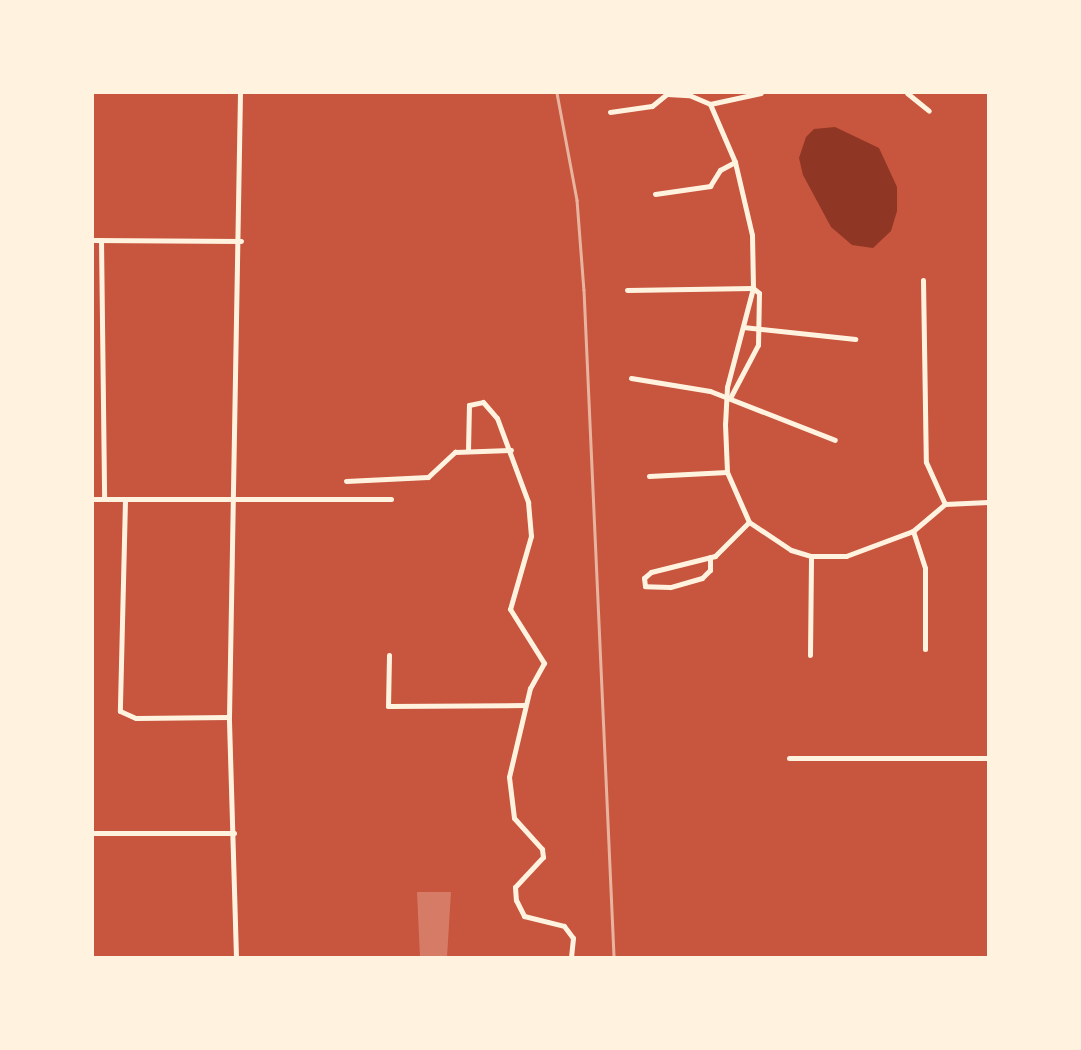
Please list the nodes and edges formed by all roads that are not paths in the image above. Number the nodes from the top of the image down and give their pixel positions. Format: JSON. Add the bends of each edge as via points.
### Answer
{"nodes":[{"id":1,"x":240,"y":93,"type":"edge"},
{"id":2,"x":761,"y":93,"type":"edge"},
{"id":3,"x":907,"y":93,"type":"edge"},
{"id":4,"x":710,"y":104,"type":"junction"},
{"id":5,"x":929,"y":111,"type":"dead end"},
{"id":6,"x":610,"y":112,"type":"dead end"},
{"id":7,"x":735,"y":162,"type":"junction"},
{"id":8,"x":655,"y":194,"type":"dead end"},
{"id":9,"x":93,"y":240,"type":"edge"},
{"id":10,"x":101,"y":240,"type":"junction"},
{"id":11,"x":238,"y":241,"type":"junction"},
{"id":12,"x":923,"y":280,"type":"dead end"},
{"id":13,"x":754,"y":288,"type":"junction"},
{"id":14,"x":627,"y":290,"type":"dead end"},
{"id":15,"x":743,"y":327,"type":"junction"},
{"id":16,"x":760,"y":329,"type":"junction"},
{"id":17,"x":855,"y":338,"type":"dead end"},
{"id":18,"x":631,"y":378,"type":"dead end"},
{"id":19,"x":730,"y":399,"type":"junction"},
{"id":20,"x":835,"y":440,"type":"dead end"},
{"id":21,"x":511,"y":450,"type":"junction"},
{"id":22,"x":468,"y":451,"type":"junction"},
{"id":23,"x":727,"y":472,"type":"junction"},
{"id":24,"x":649,"y":476,"type":"dead end"},
{"id":25,"x":346,"y":481,"type":"dead end"},
{"id":26,"x":93,"y":499,"type":"edge"},
{"id":27,"x":104,"y":499,"type":"junction"},
{"id":28,"x":391,"y":499,"type":"dead end"},
{"id":29,"x":125,"y":500,"type":"junction"},
{"id":30,"x":231,"y":502,"type":"junction"},
{"id":31,"x":988,"y":502,"type":"edge"},
{"id":32,"x":945,"y":503,"type":"junction"},
{"id":33,"x":749,"y":522,"type":"junction"},
{"id":34,"x":912,"y":531,"type":"junction"},
{"id":35,"x":811,"y":556,"type":"junction"},
{"id":36,"x":710,"y":557,"type":"junction"},
{"id":37,"x":925,"y":649,"type":"dead end"},
{"id":38,"x":389,"y":655,"type":"dead end"},
{"id":39,"x":810,"y":655,"type":"dead end"},
{"id":40,"x":525,"y":705,"type":"junction"},
{"id":41,"x":229,"y":717,"type":"junction"},
{"id":42,"x":789,"y":758,"type":"dead end"},
{"id":43,"x":988,"y":758,"type":"edge"},
{"id":44,"x":93,"y":833,"type":"edge"},
{"id":45,"x":234,"y":833,"type":"junction"},
{"id":46,"x":236,"y":957,"type":"edge"},
{"id":47,"x":571,"y":957,"type":"edge"}],
"edges":[{"from":1,"to":11,"type":"street"},
{"from":2,"to":4,"type":"street"},
{"from":3,"to":5,"type":"street"},
{"from":4,"to":6,"type":"street","via":[[689,95],[667,94],[652,106]]},
{"from":4,"to":7,"type":"street"},
{"from":7,"to":8,"type":"street","via":[[720,170],[710,186]]},
{"from":7,"to":13,"type":"street","via":[[752,235]]},
{"from":9,"to":10,"type":"street"},
{"from":10,"to":11,"type":"street"},
{"from":10,"to":27,"type":"street"},
{"from":11,"to":30,"type":"street"},
{"from":12,"to":32,"type":"street","via":[[926,462]]},
{"from":13,"to":14,"type":"street"},
{"from":13,"to":15,"type":"street"},
{"from":13,"to":16,"type":"street","via":[[759,293]]},
{"from":15,"to":16,"type":"street"},
{"from":15,"to":19,"type":"street","via":[[727,387]]},
{"from":16,"to":17,"type":"street"},
{"from":16,"to":19,"type":"street","via":[[752,359]]},
{"from":18,"to":19,"type":"street","via":[[710,391]]},
{"from":19,"to":20,"type":"street"},
{"from":19,"to":23,"type":"street"},
{"from":21,"to":22,"type":"street"},
{"from":21,"to":22,"type":"street","via":[[496,418],[480,402],[469,405]]},
{"from":21,"to":40,"type":"street","via":[[532,524],[510,609],[544,663]]},
{"from":22,"to":25,"type":"street","via":[[455,452],[428,477]]},
{"from":23,"to":24,"type":"street"},
{"from":23,"to":33,"type":"street"},
{"from":26,"to":27,"type":"street"},
{"from":27,"to":29,"type":"street"},
{"from":28,"to":30,"type":"street"},
{"from":29,"to":30,"type":"street"},
{"from":29,"to":41,"type":"street","via":[[120,711],[136,718]]},
{"from":30,"to":41,"type":"street"},
{"from":31,"to":32,"type":"street"},
{"from":32,"to":34,"type":"street"},
{"from":33,"to":35,"type":"street","via":[[791,550]]},
{"from":33,"to":36,"type":"street"},
{"from":34,"to":35,"type":"street","via":[[846,556]]},
{"from":34,"to":37,"type":"street","via":[[925,568]]},
{"from":35,"to":39,"type":"street"},
{"from":36,"to":36,"type":"street","via":[[651,572],[644,578],[645,586],[670,587],[708,575]]},
{"from":38,"to":40,"type":"street","via":[[388,706]]},
{"from":40,"to":47,"type":"street","via":[[510,769],[510,809],[542,849],[543,857],[515,887],[516,900],[524,916],[564,926],[573,938]]},
{"from":41,"to":45,"type":"street"},
{"from":42,"to":43,"type":"street"},
{"from":44,"to":45,"type":"street"},
{"from":45,"to":46,"type":"street"}]}
